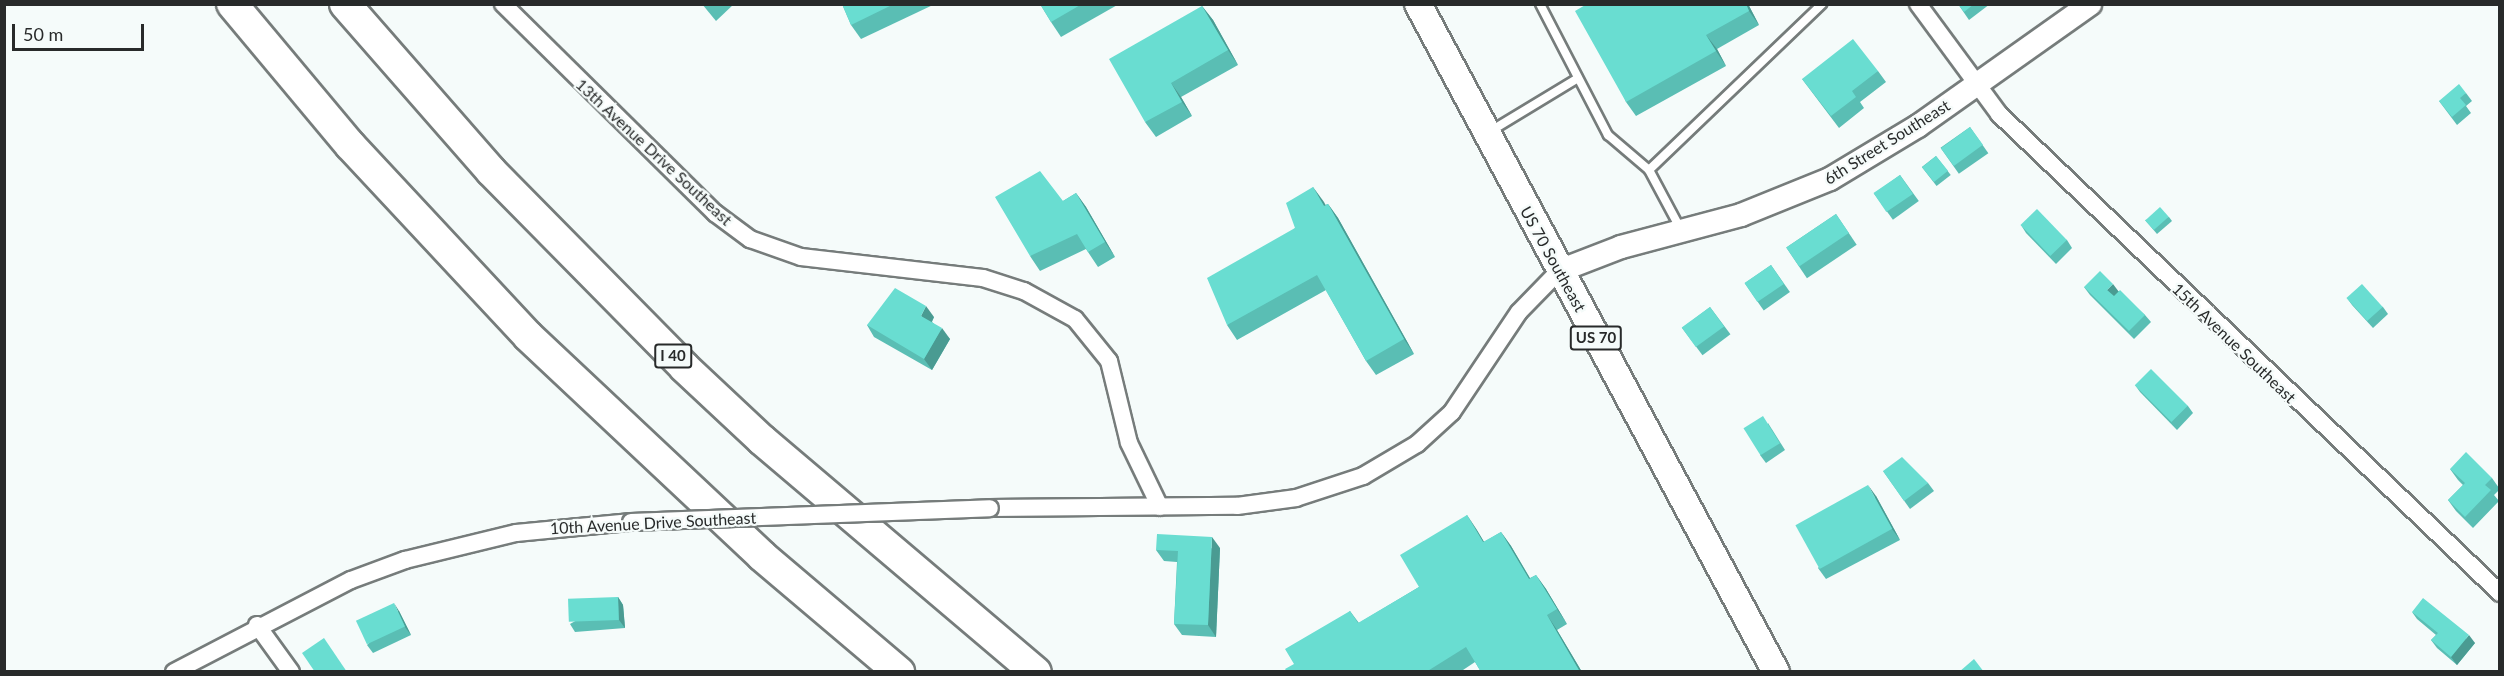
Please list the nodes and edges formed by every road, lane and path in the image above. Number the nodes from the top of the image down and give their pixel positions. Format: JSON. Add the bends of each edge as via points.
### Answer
{"nodes":[{"id":1,"x":220,"y":4,"type":"edge"},
{"id":2,"x":232,"y":4,"type":"edge"},
{"id":3,"x":345,"y":4,"type":"edge"},
{"id":4,"x":503,"y":4,"type":"edge"},
{"id":5,"x":1418,"y":4,"type":"edge"},
{"id":6,"x":1540,"y":4,"type":"edge"},
{"id":7,"x":1822,"y":4,"type":"edge"},
{"id":8,"x":1918,"y":4,"type":"edge"},
{"id":9,"x":2090,"y":4,"type":"edge"},
{"id":10,"x":288,"y":72,"type":"junction"},
{"id":11,"x":1578,"y":78,"type":"junction"},
{"id":12,"x":1974,"y":87,"type":"junction"},
{"id":13,"x":1486,"y":134,"type":"junction"},
{"id":14,"x":1649,"y":170,"type":"junction"},
{"id":15,"x":1682,"y":231,"type":"junction"},
{"id":16,"x":1559,"y":271,"type":"junction"},
{"id":17,"x":1161,"y":507,"type":"junction"},
{"id":18,"x":2499,"y":593,"type":"edge"},
{"id":19,"x":257,"y":625,"type":"junction"},
{"id":20,"x":174,"y":672,"type":"edge"},
{"id":21,"x":291,"y":672,"type":"edge"},
{"id":22,"x":898,"y":672,"type":"edge"},
{"id":23,"x":1036,"y":672,"type":"edge"},
{"id":24,"x":1776,"y":672,"type":"edge"}],
"edges":[{"from":1,"to":10,"type":"highway"},
{"from":2,"to":10,"type":"highway"},
{"from":3,"to":23,"type":"highway","number":"I 40","via":[[491,171],[684,367]]},
{"from":4,"to":17,"type":"street","name":"13th Avenue Drive Southeast","via":[[716,213],[750,239],[801,257],[982,278],[1023,291],[1075,319],[1109,361],[1129,443]]},
{"from":5,"to":13,"type":"main road","name":"US 70 Southeast","number":"US 70"},
{"from":6,"to":11,"type":"lane"},
{"from":7,"to":14,"type":"lane"},
{"from":8,"to":12,"type":"street","name":"15th Avenue Southeast"},
{"from":9,"to":12,"type":"street","name":"6th Street Southeast"},
{"from":10,"to":22,"type":"highway","via":[[536,344],[745,541]]},
{"from":11,"to":13,"type":"lane"},
{"from":11,"to":14,"type":"lane","via":[[1608,135]]},
{"from":12,"to":15,"type":"street","name":"6th Street Southeast","via":[[1830,179]]},
{"from":12,"to":18,"type":"street","name":"15th Avenue Southeast","via":[[2097,212]]},
{"from":13,"to":16,"type":"main road","name":"US 70 Southeast","number":"US 70"},
{"from":14,"to":15,"type":"lane"},
{"from":15,"to":16,"type":"street","name":"6th Street Southeast"},
{"from":16,"to":17,"type":"street","name":"10th Avenue Drive Southeast","via":[[1519,312],[1452,412],[1394,460],[1341,485],[1296,498]]},
{"from":16,"to":24,"type":"main road","name":"US 70 Southeast","number":"US 70"},
{"from":17,"to":19,"type":"street","name":"10th Avenue Drive Southeast","bridge":true,"via":[[990,508],[631,522],[516,533],[432,552],[351,580]]},
{"from":19,"to":20,"type":"street","name":"10th Avenue Drive Southeast"},
{"from":19,"to":21,"type":"street"}]}
